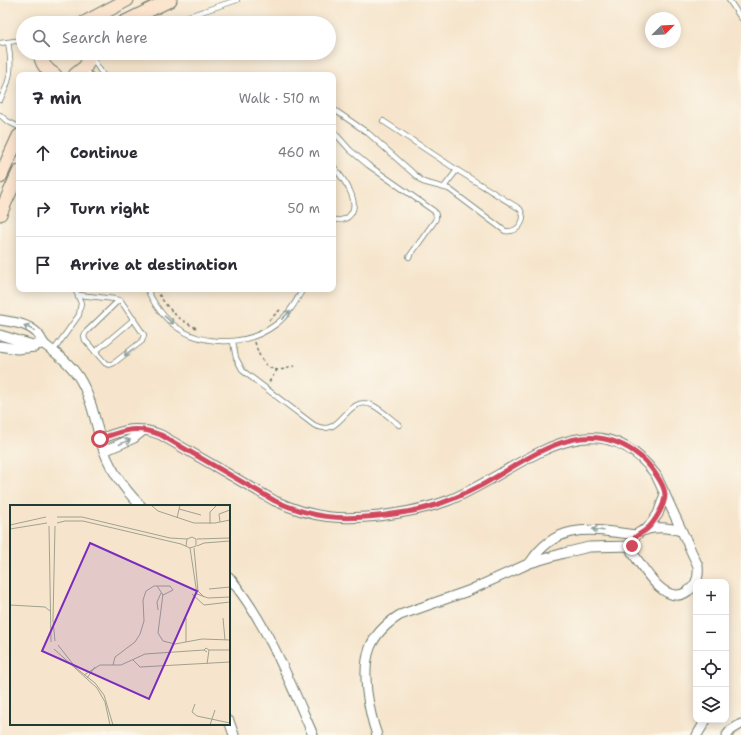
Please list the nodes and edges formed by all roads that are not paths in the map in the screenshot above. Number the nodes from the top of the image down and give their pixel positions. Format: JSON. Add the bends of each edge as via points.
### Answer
{"nodes":[{"id":1,"x":127,"y":0,"type":"edge"},
{"id":2,"x":170,"y":0,"type":"edge"},
{"id":3,"x":236,"y":0,"type":"edge"},
{"id":4,"x":729,"y":0,"type":"edge"},
{"id":5,"x":97,"y":16,"type":"edge"},
{"id":6,"x":137,"y":16,"type":"edge"},
{"id":7,"x":189,"y":16,"type":"edge"},
{"id":8,"x":741,"y":18,"type":"edge"},
{"id":9,"x":16,"y":41,"type":"edge"},
{"id":10,"x":8,"y":42,"type":"junction"},
{"id":11,"x":0,"y":43,"type":"edge"},
{"id":12,"x":88,"y":60,"type":"edge"},
{"id":13,"x":94,"y":60,"type":"edge"},
{"id":14,"x":41,"y":64,"type":"edge"},
{"id":15,"x":51,"y":72,"type":"edge"},
{"id":16,"x":82,"y":72,"type":"edge"},
{"id":17,"x":101,"y":72,"type":"edge"},
{"id":18,"x":0,"y":100,"type":"edge"},
{"id":19,"x":336,"y":111,"type":"edge"},
{"id":20,"x":0,"y":115,"type":"edge"},
{"id":21,"x":384,"y":122,"type":"dead end"},
{"id":22,"x":16,"y":126,"type":"edge"},
{"id":23,"x":336,"y":134,"type":"edge"},
{"id":24,"x":16,"y":142,"type":"edge"},
{"id":25,"x":336,"y":170,"type":"edge"},
{"id":26,"x":457,"y":170,"type":"junction"},
{"id":27,"x":0,"y":176,"type":"edge"},
{"id":28,"x":16,"y":179,"type":"edge"},
{"id":29,"x":444,"y":187,"type":"junction"},
{"id":30,"x":0,"y":214,"type":"edge"},
{"id":31,"x":336,"y":219,"type":"edge"},
{"id":32,"x":409,"y":257,"type":"dead end"},
{"id":33,"x":77,"y":292,"type":"edge"},
{"id":34,"x":148,"y":292,"type":"edge"},
{"id":35,"x":301,"y":292,"type":"edge"},
{"id":36,"x":79,"y":295,"type":"junction"},
{"id":37,"x":119,"y":300,"type":"junction"},
{"id":38,"x":134,"y":319,"type":"junction"},
{"id":39,"x":0,"y":320,"type":"edge"},
{"id":40,"x":0,"y":335,"type":"edge"},
{"id":41,"x":234,"y":342,"type":"junction"},
{"id":42,"x":44,"y":344,"type":"junction"},
{"id":43,"x":0,"y":346,"type":"edge"},
{"id":44,"x":54,"y":350,"type":"junction"},
{"id":45,"x":95,"y":352,"type":"junction"},
{"id":46,"x":399,"y":425,"type":"dead end"},
{"id":47,"x":144,"y":430,"type":"junction"},
{"id":48,"x":100,"y":439,"type":"junction"},
{"id":49,"x":104,"y":451,"type":"junction"},
{"id":50,"x":665,"y":494,"type":"junction"},
{"id":51,"x":140,"y":505,"type":"edge"},
{"id":52,"x":646,"y":530,"type":"junction"},
{"id":53,"x":681,"y":531,"type":"junction"},
{"id":54,"x":637,"y":535,"type":"junction"},
{"id":55,"x":632,"y":546,"type":"junction"},
{"id":56,"x":530,"y":563,"type":"junction"},
{"id":57,"x":230,"y":578,"type":"edge"},
{"id":58,"x":704,"y":723,"type":"edge"},
{"id":59,"x":230,"y":724,"type":"edge"},
{"id":60,"x":741,"y":724,"type":"edge"},
{"id":61,"x":731,"y":733,"type":"edge"},
{"id":62,"x":234,"y":735,"type":"edge"},
{"id":63,"x":313,"y":735,"type":"edge"},
{"id":64,"x":377,"y":735,"type":"edge"},
{"id":65,"x":697,"y":735,"type":"edge"}],
"edges":[{"from":1,"to":5,"type":"street"},
{"from":2,"to":6,"type":"street"},
{"from":3,"to":7,"type":"lane"},
{"from":4,"to":8,"type":"lane"},
{"from":9,"to":10,"type":"lane"},
{"from":10,"to":11,"type":"lane"},
{"from":10,"to":18,"type":"lane","via":[[10,74]]},
{"from":12,"to":16,"type":"street"},
{"from":13,"to":17,"type":"lane"},
{"from":14,"to":15,"type":"street"},
{"from":19,"to":29,"type":"lane","via":[[368,134],[423,182]]},
{"from":20,"to":22,"type":"lane"},
{"from":21,"to":26,"type":"lane"},
{"from":23,"to":32,"type":"lane","via":[[368,165],[436,214],[434,222]]},
{"from":24,"to":27,"type":"street"},
{"from":25,"to":31,"type":"lane","via":[[346,184],[354,204],[351,215]]},
{"from":26,"to":29,"type":"lane"},
{"from":26,"to":29,"type":"lane","via":[[520,208],[524,217],[522,222],[515,230],[505,231]]},
{"from":28,"to":30,"type":"street"},
{"from":33,"to":36,"type":"lane"},
{"from":34,"to":41,"type":"lane","one_way":true,"via":[[168,320],[188,333],[210,341]]},
{"from":41,"to":35,"type":"lane","one_way":true,"via":[[254,337],[275,325],[293,308]]},
{"from":36,"to":37,"type":"lane"},
{"from":36,"to":44,"type":"lane","via":[[79,315]]},
{"from":37,"to":38,"type":"lane"},
{"from":37,"to":45,"type":"lane","via":[[84,334],[85,340]]},
{"from":38,"to":45,"type":"lane"},
{"from":38,"to":45,"type":"lane","one_way":true,"via":[[144,335],[142,341],[112,364],[105,363]]},
{"from":42,"to":39,"type":"street","one_way":true,"via":[[30,327]]},
{"from":40,"to":42,"type":"street","via":[[33,345]]},
{"from":41,"to":46,"type":"lane","via":[[236,358],[243,371],[320,428],[332,427],[354,406],[366,403],[376,407]]},
{"from":42,"to":43,"type":"street","via":[[24,349]]},
{"from":42,"to":44,"type":"street"},
{"from":44,"to":48,"type":"street","via":[[70,366],[83,385]]},
{"from":47,"to":48,"type":"street","via":[[122,430]]},
{"from":49,"to":47,"type":"street","one_way":true,"via":[[134,438]]},
{"from":47,"to":50,"type":"street","via":[[161,435],[282,504],[302,512],[331,518],[360,518],[429,507],[475,489],[551,446],[589,437],[613,441],[635,453],[656,475]]},
{"from":48,"to":49,"type":"street"},
{"from":49,"to":51,"type":"street","via":[[123,484]]},
{"from":50,"to":52,"type":"street","via":[[658,514]]},
{"from":50,"to":53,"type":"street"},
{"from":52,"to":53,"type":"street","via":[[663,527]]},
{"from":52,"to":54,"type":"street"},
{"from":53,"to":55,"type":"street","via":[[698,570],[696,580],[687,592],[671,594],[657,586],[632,552]]},
{"from":54,"to":55,"type":"street"},
{"from":54,"to":56,"type":"street","one_way":true,"via":[[592,529],[566,533],[546,544]]},
{"from":55,"to":56,"type":"street","via":[[590,547]]},
{"from":56,"to":64,"type":"street","via":[[468,591],[400,615],[384,626],[370,649],[365,673]]},
{"from":57,"to":63,"type":"street","via":[[252,609],[281,662]]},
{"from":58,"to":65,"type":"street"},
{"from":59,"to":62,"type":"street"},
{"from":60,"to":61,"type":"street"}]}
